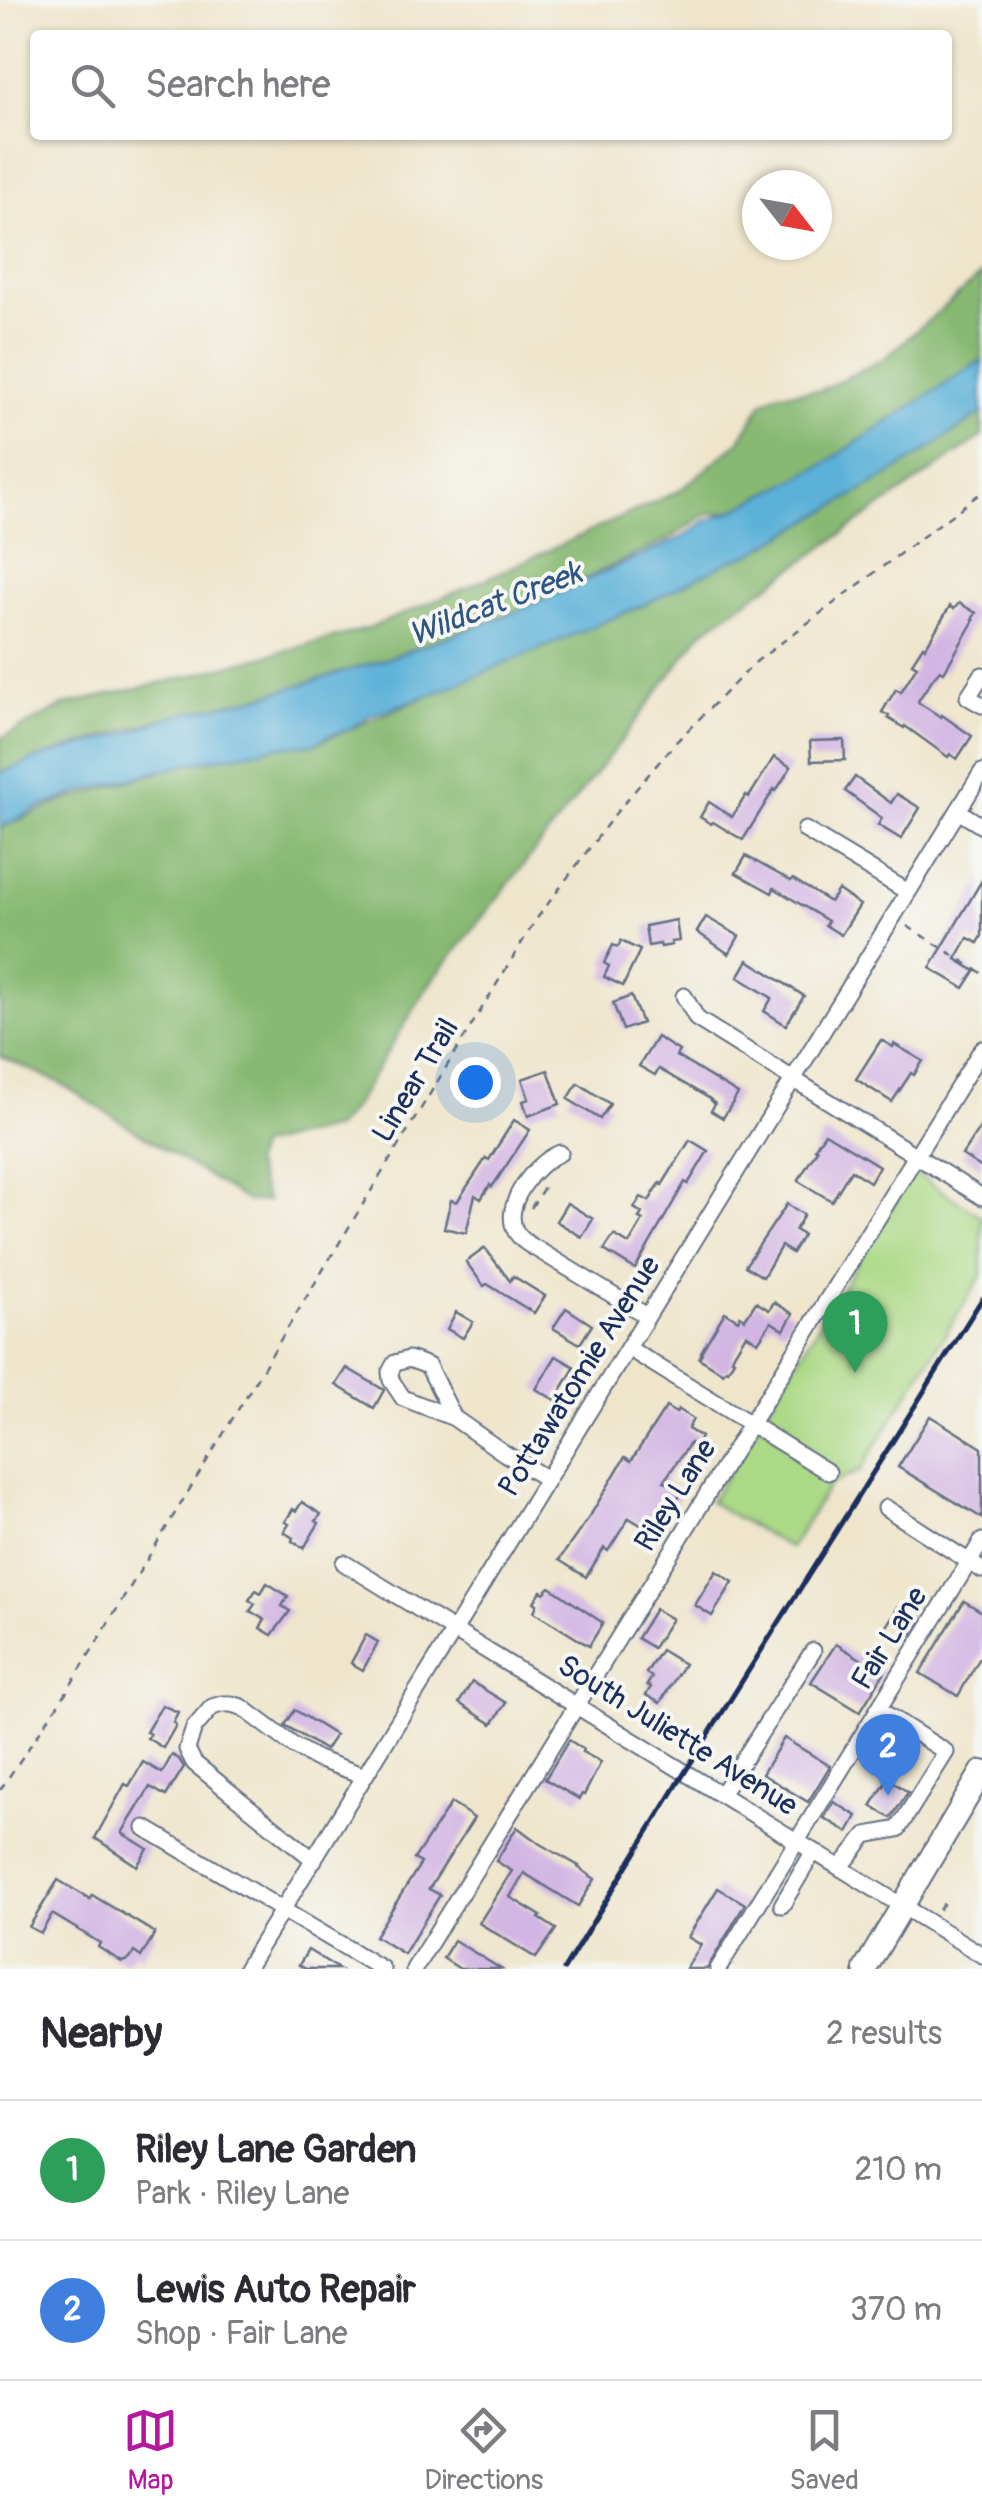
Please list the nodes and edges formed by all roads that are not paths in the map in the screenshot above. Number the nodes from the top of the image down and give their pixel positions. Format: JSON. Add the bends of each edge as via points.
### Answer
{"nodes":[{"id":1,"x":982,"y":675,"type":"edge"},
{"id":2,"x":982,"y":706,"type":"edge"},
{"id":3,"x":982,"y":772,"type":"edge"},
{"id":4,"x":958,"y":811,"type":"junction"},
{"id":5,"x":982,"y":826,"type":"edge"},
{"id":6,"x":805,"y":830,"type":"dead end"},
{"id":7,"x":908,"y":892,"type":"junction"},
{"id":8,"x":684,"y":996,"type":"dead end"},
{"id":9,"x":982,"y":1049,"type":"edge"},
{"id":10,"x":793,"y":1078,"type":"junction"},
{"id":11,"x":560,"y":1153,"type":"dead end"},
{"id":12,"x":917,"y":1156,"type":"junction"},
{"id":13,"x":982,"y":1197,"type":"edge"},
{"id":14,"x":648,"y":1316,"type":"junction"},
{"id":15,"x":628,"y":1348,"type":"junction"},
{"id":16,"x":454,"y":1418,"type":"junction"},
{"id":17,"x":751,"y":1424,"type":"junction"},
{"id":18,"x":828,"y":1472,"type":"dead end"},
{"id":19,"x":548,"y":1479,"type":"junction"},
{"id":20,"x":886,"y":1508,"type":"dead end"},
{"id":21,"x":982,"y":1540,"type":"edge"},
{"id":22,"x":344,"y":1563,"type":"dead end"},
{"id":23,"x":976,"y":1565,"type":"edge"},
{"id":24,"x":455,"y":1630,"type":"junction"},
{"id":25,"x":813,"y":1651,"type":"dead end"},
{"id":26,"x":577,"y":1706,"type":"junction"},
{"id":27,"x":878,"y":1710,"type":"junction"},
{"id":28,"x":982,"y":1772,"type":"edge"},
{"id":29,"x":365,"y":1776,"type":"junction"},
{"id":30,"x":722,"y":1793,"type":"junction"},
{"id":31,"x":145,"y":1828,"type":"dead end"},
{"id":32,"x":797,"y":1841,"type":"junction"},
{"id":33,"x":814,"y":1851,"type":"junction"},
{"id":34,"x":314,"y":1860,"type":"junction"},
{"id":35,"x":840,"y":1867,"type":"junction"},
{"id":36,"x":902,"y":1905,"type":"junction"},
{"id":37,"x":782,"y":1906,"type":"dead end"},
{"id":38,"x":283,"y":1910,"type":"junction"},
{"id":39,"x":982,"y":1955,"type":"edge"},
{"id":40,"x":246,"y":1969,"type":"edge"},
{"id":41,"x":382,"y":1969,"type":"edge"},
{"id":42,"x":414,"y":1969,"type":"edge"},
{"id":43,"x":718,"y":1969,"type":"edge"},
{"id":44,"x":865,"y":1969,"type":"edge"}],
"edges":[{"from":1,"to":2,"type":"street","via":[[968,697]]},
{"from":3,"to":4,"type":"street","name":"Pottawatomie Avenue"},
{"from":4,"to":5,"type":"street"},
{"from":4,"to":7,"type":"street","name":"Pottawatomie Avenue"},
{"from":6,"to":7,"type":"street"},
{"from":7,"to":10,"type":"street","name":"Pottawatomie Avenue"},
{"from":8,"to":10,"type":"street","via":[[696,1019]]},
{"from":9,"to":12,"type":"street","name":"Riley Lane"},
{"from":10,"to":12,"type":"street"},
{"from":10,"to":14,"type":"street","name":"Pottawatomie Avenue"},
{"from":11,"to":14,"type":"street","via":[[546,1159],[522,1188],[514,1230]]},
{"from":12,"to":13,"type":"street"},
{"from":12,"to":17,"type":"street","name":"Riley Lane"},
{"from":14,"to":15,"type":"street","name":"Pottawatomie Avenue"},
{"from":15,"to":17,"type":"street"},
{"from":15,"to":19,"type":"street","name":"Pottawatomie Avenue"},
{"from":16,"to":16,"type":"street","via":[[404,1398],[391,1380],[395,1363],[409,1358],[428,1366]]},
{"from":16,"to":19,"type":"street"},
{"from":17,"to":18,"type":"street"},
{"from":17,"to":26,"type":"street","name":"Riley Lane"},
{"from":19,"to":24,"type":"street","name":"Pottawatomie Avenue"},
{"from":20,"to":23,"type":"street"},
{"from":21,"to":23,"type":"street","name":"Fair Lane"},
{"from":22,"to":24,"type":"street","name":"South Juliette Avenue"},
{"from":23,"to":27,"type":"street","name":"Fair Lane"},
{"from":24,"to":26,"type":"street","name":"South Juliette Avenue"},
{"from":24,"to":29,"type":"street","name":"Pottawatomie Avenue"},
{"from":25,"to":30,"type":"street"},
{"from":26,"to":30,"type":"street","name":"South Juliette Avenue"},
{"from":26,"to":42,"type":"street","name":"Riley Lane"},
{"from":27,"to":32,"type":"street","name":"Fair Lane"},
{"from":27,"to":35,"type":"street","via":[[946,1752],[898,1829],[866,1834]]},
{"from":28,"to":36,"type":"highway"},
{"from":29,"to":34,"type":"street","name":"Pottawatomie Avenue"},
{"from":29,"to":34,"type":"street","via":[[317,1759],[242,1707],[212,1707],[194,1728],[187,1749],[194,1763]]},
{"from":30,"to":32,"type":"street","name":"South Juliette Avenue"},
{"from":31,"to":38,"type":"street"},
{"from":32,"to":33,"type":"street","name":"South Juliette Avenue"},
{"from":32,"to":43,"type":"street","name":"Fair Lane"},
{"from":33,"to":35,"type":"street","name":"South Juliette Avenue"},
{"from":33,"to":37,"type":"street"},
{"from":34,"to":38,"type":"street","name":"Pottawatomie Avenue"},
{"from":35,"to":36,"type":"street","name":"South Juliette Avenue"},
{"from":36,"to":39,"type":"street","name":"South Juliette Avenue"},
{"from":36,"to":44,"type":"highway"},
{"from":38,"to":40,"type":"street","name":"Pottawatomie Avenue"},
{"from":38,"to":41,"type":"street"}]}
